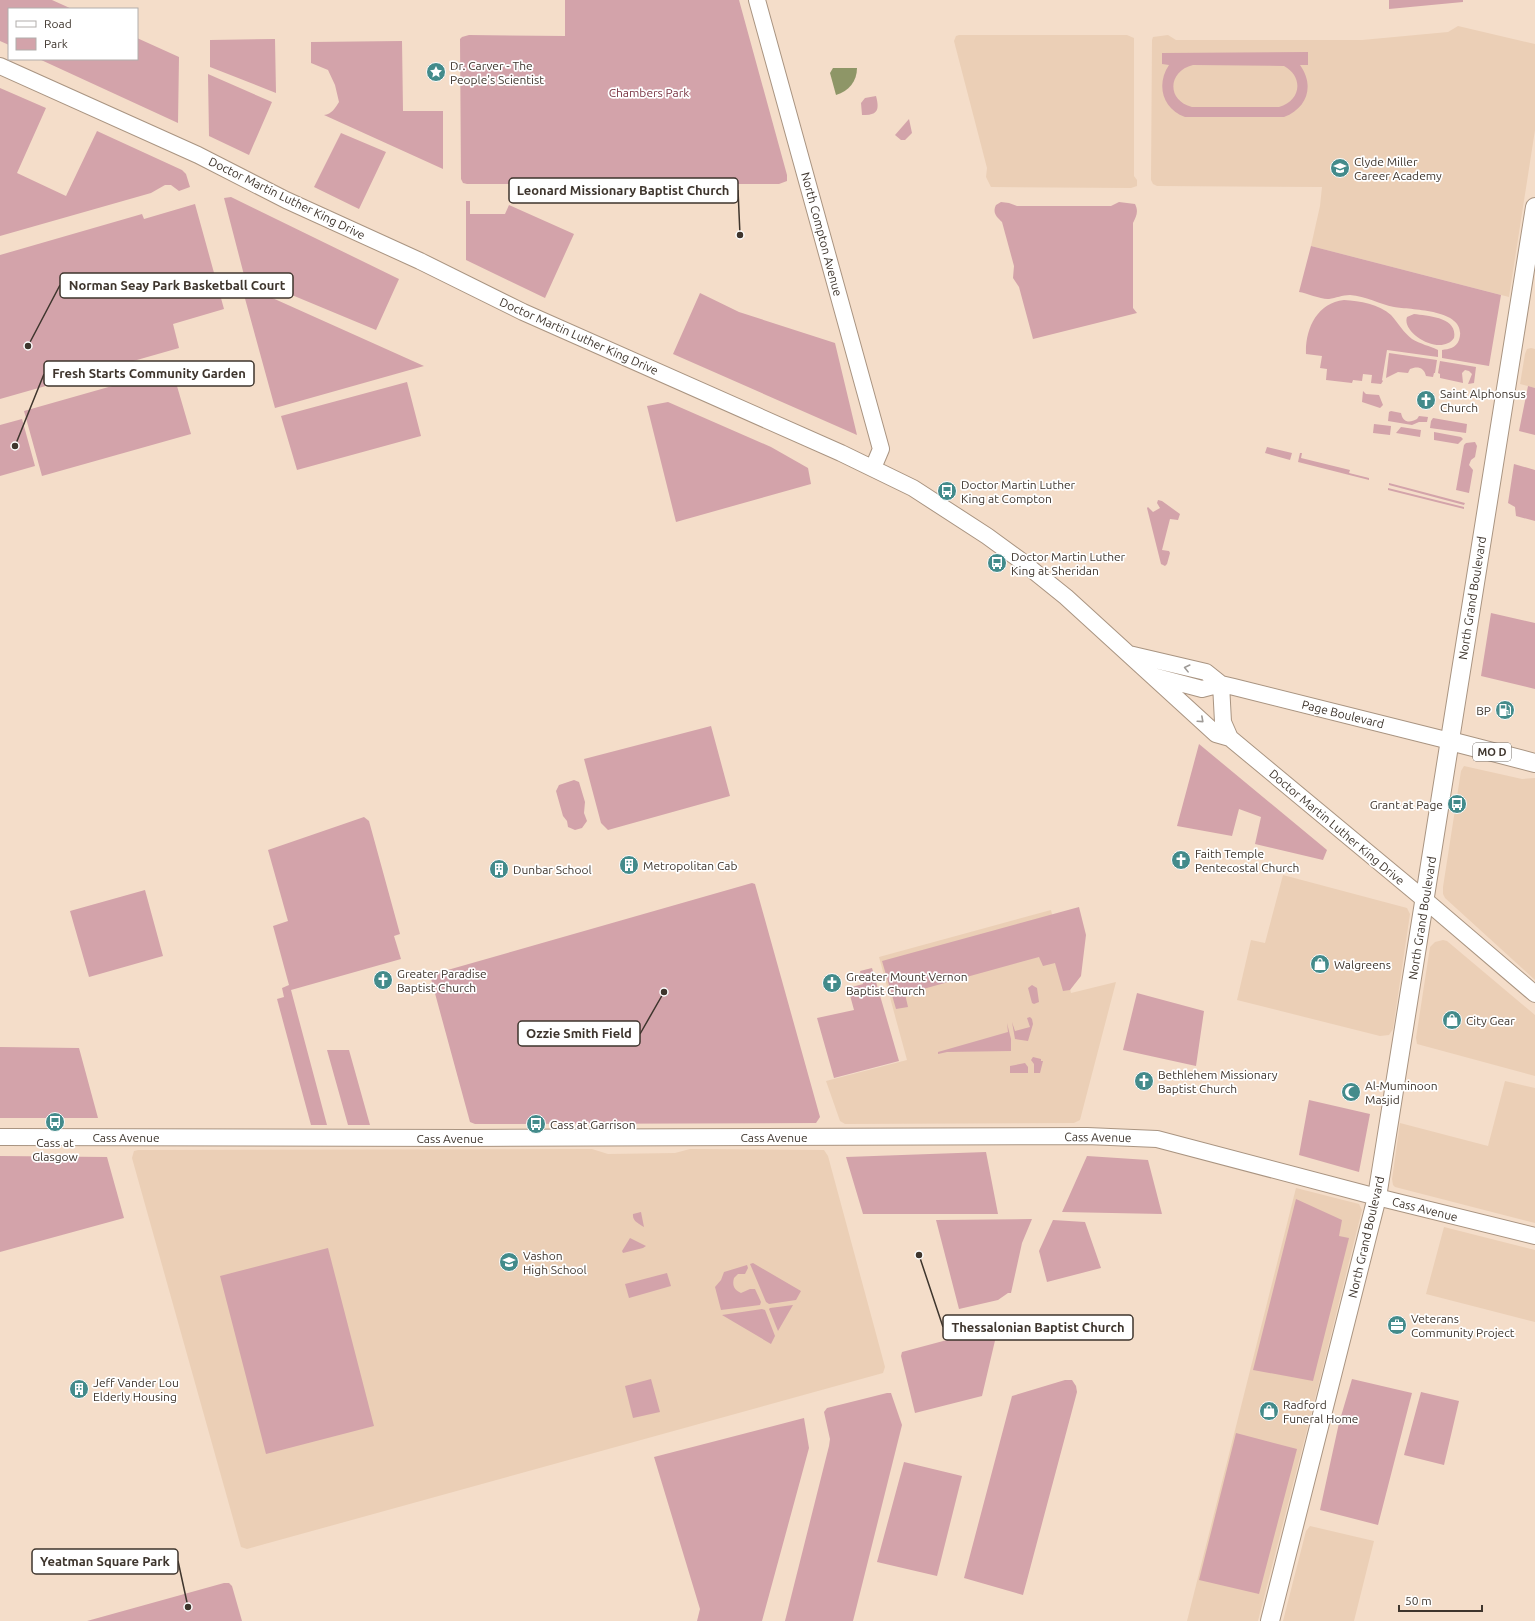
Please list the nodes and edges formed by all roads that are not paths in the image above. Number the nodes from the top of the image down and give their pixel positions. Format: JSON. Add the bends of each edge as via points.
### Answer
{"nodes":[{"id":1,"x":757,"y":0,"type":"edge"},
{"id":2,"x":0,"y":66,"type":"edge"},
{"id":3,"x":1535,"y":207,"type":"edge"},
{"id":4,"x":873,"y":468,"type":"junction"},
{"id":5,"x":1129,"y":654,"type":"junction"},
{"id":6,"x":1151,"y":675,"type":"junction"},
{"id":7,"x":1221,"y":684,"type":"junction"},
{"id":8,"x":1230,"y":738,"type":"junction"},
{"id":9,"x":1450,"y":741,"type":"junction"},
{"id":10,"x":1535,"y":763,"type":"edge"},
{"id":11,"x":1426,"y":900,"type":"junction"},
{"id":12,"x":1535,"y":994,"type":"edge"},
{"id":13,"x":0,"y":1137,"type":"edge"},
{"id":14,"x":1377,"y":1197,"type":"junction"},
{"id":15,"x":1535,"y":1236,"type":"edge"},
{"id":16,"x":1270,"y":1621,"type":"edge"}],
"edges":[{"from":1,"to":4,"type":"main road","name":"North Compton Avenue","via":[[881,449]]},
{"from":2,"to":4,"type":"main road","name":"Doctor Martin Luther King Drive","number":"MO D","via":[[198,155],[286,200],[420,261],[523,312]]},
{"from":3,"to":9,"type":"main road","name":"North Grand Boulevard"},
{"from":4,"to":5,"type":"main road","name":"Doctor Martin Luther King Drive","number":"MO D","via":[[946,508],[1020,560],[1085,613]]},
{"from":5,"to":6,"type":"main road","name":"Doctor Martin Luther King Drive","number":"MO D"},
{"from":7,"to":5,"type":"main road","name":"Doctor Martin Luther King Drive","number":"MO D","one_way":true,"via":[[1206,672]]},
{"from":6,"to":7,"type":"main road","name":"Page Boulevard","number":"MO D","via":[[1202,689]]},
{"from":6,"to":8,"type":"main road","name":"Doctor Martin Luther King Drive","one_way":true,"via":[[1216,734]]},
{"from":7,"to":8,"type":"main road","name":"Doctor Martin Luther King Drive","via":[[1223,722]]},
{"from":7,"to":9,"type":"main road","name":"Page Boulevard","number":"MO D"},
{"from":8,"to":11,"type":"main road","name":"Doctor Martin Luther King Drive"},
{"from":9,"to":10,"type":"main road","name":"Page Boulevard","number":"MO D"},
{"from":9,"to":11,"type":"main road","name":"North Grand Boulevard"},
{"from":11,"to":12,"type":"main road","name":"Doctor Martin Luther King Drive"},
{"from":11,"to":14,"type":"main road","name":"North Grand Boulevard"},
{"from":13,"to":14,"type":"main road","name":"Cass Avenue","via":[[1142,1138],[1157,1139]]},
{"from":14,"to":15,"type":"main road","name":"Cass Avenue"},
{"from":14,"to":16,"type":"main road","name":"North Grand Boulevard"}]}
